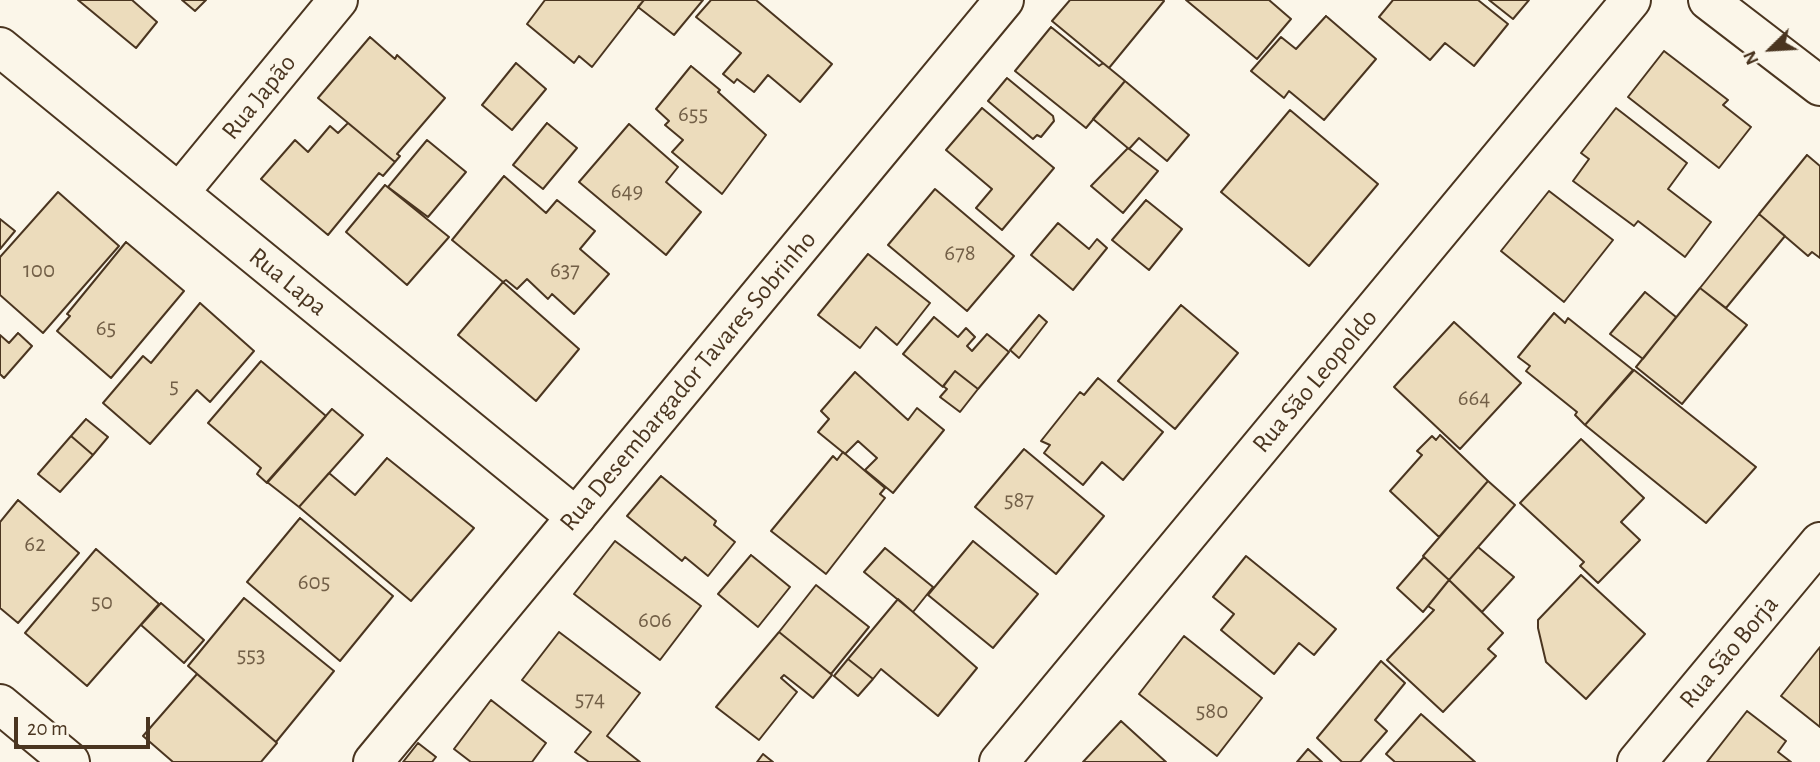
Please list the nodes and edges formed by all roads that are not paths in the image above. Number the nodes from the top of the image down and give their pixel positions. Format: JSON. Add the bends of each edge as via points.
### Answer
{"nodes":[{"id":1,"x":338,"y":0,"type":"edge"},
{"id":2,"x":1004,"y":0,"type":"edge"},
{"id":3,"x":1631,"y":0,"type":"edge"},
{"id":4,"x":1708,"y":0,"type":"edge"},
{"id":5,"x":0,"y":47,"type":"edge"},
{"id":6,"x":1820,"y":86,"type":"edge"},
{"id":7,"x":179,"y":193,"type":"junction"},
{"id":8,"x":576,"y":517,"type":"junction"},
{"id":9,"x":1820,"y":542,"type":"edge"},
{"id":10,"x":0,"y":704,"type":"edge"},
{"id":11,"x":70,"y":762,"type":"edge"},
{"id":12,"x":373,"y":762,"type":"edge"},
{"id":13,"x":999,"y":762,"type":"edge"},
{"id":14,"x":1637,"y":762,"type":"edge"}],
"edges":[{"from":1,"to":7,"type":"street","name":"Rua Japão"},
{"from":2,"to":8,"type":"street","name":"Rua Desembargador Tavares Sobrinho"},
{"from":3,"to":13,"type":"street","name":"Rua São Leopoldo"},
{"from":4,"to":6,"type":"street"},
{"from":5,"to":7,"type":"street","name":"Rua Lapa"},
{"from":7,"to":8,"type":"street","name":"Rua Lapa"},
{"from":8,"to":12,"type":"street","name":"Rua Desembargador Tavares Sobrinho"},
{"from":9,"to":14,"type":"street","name":"Rua São Borja"},
{"from":10,"to":11,"type":"street"}]}
